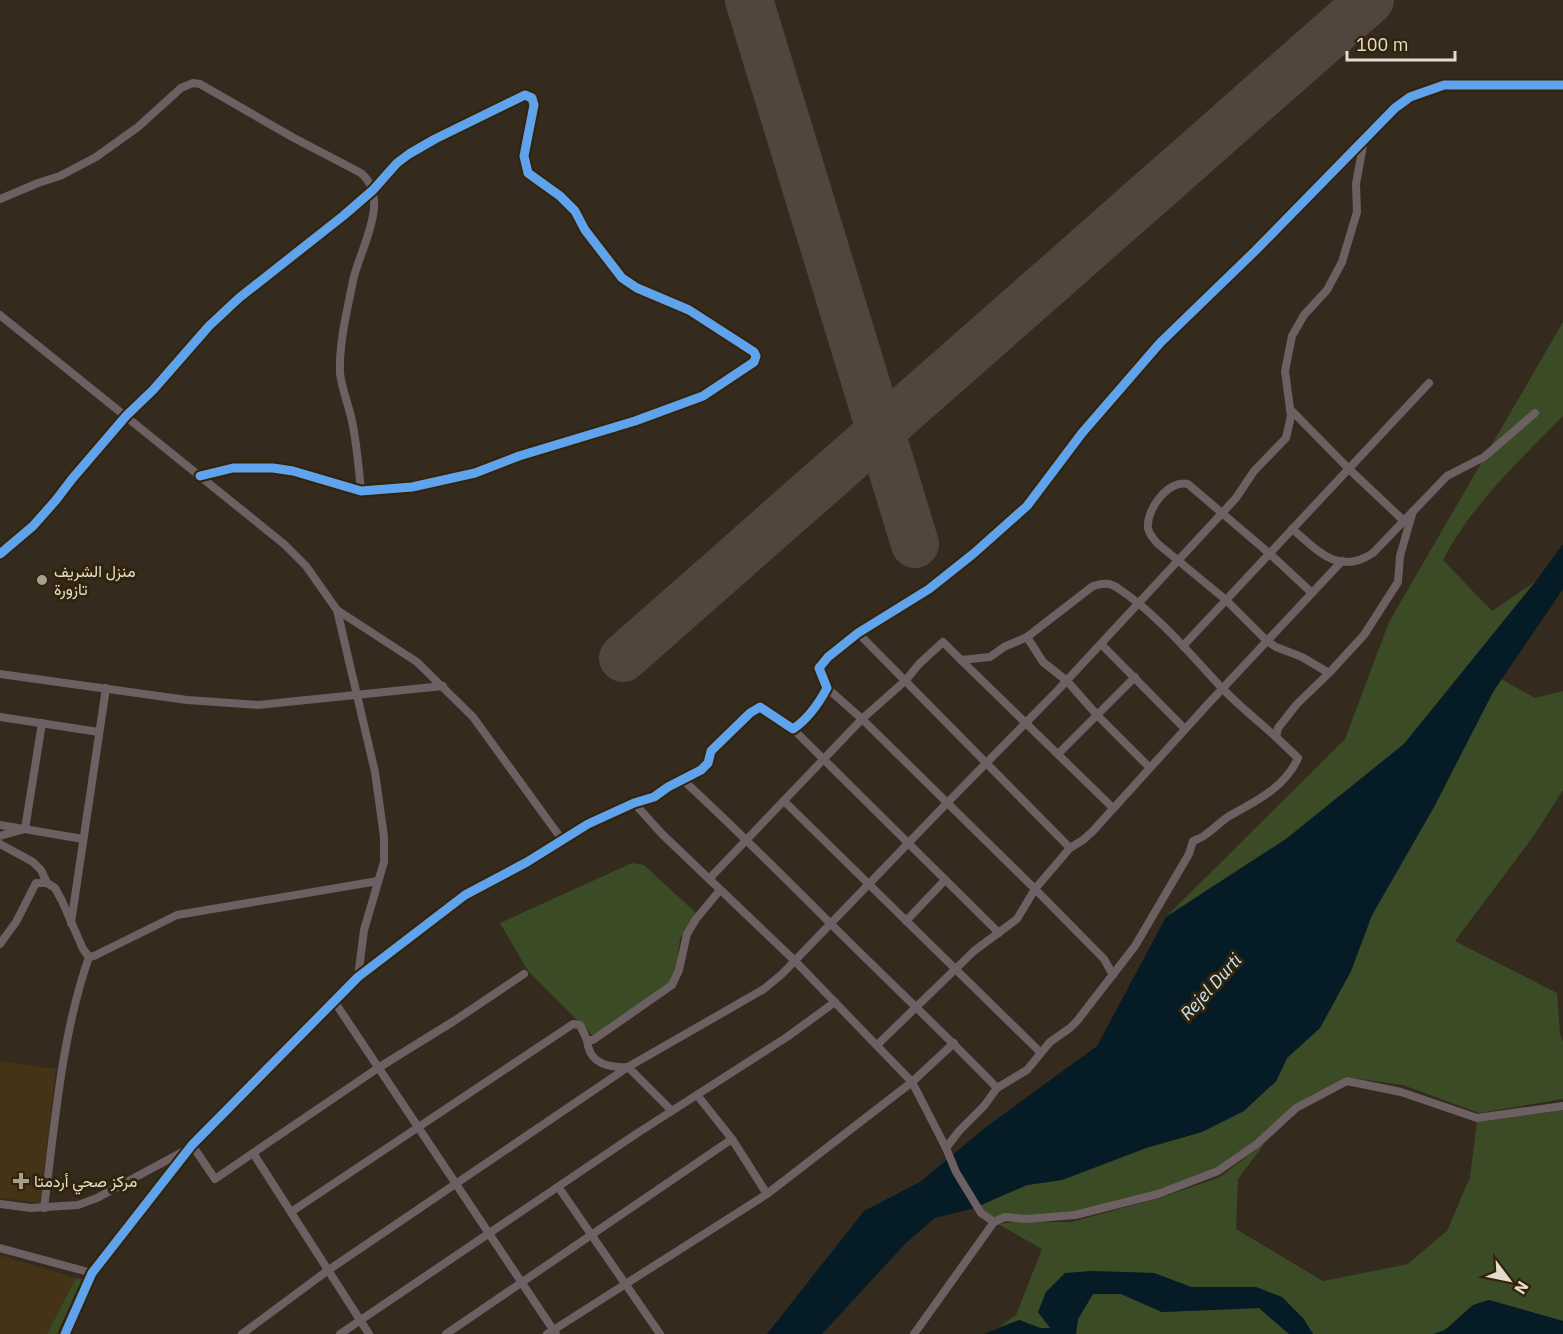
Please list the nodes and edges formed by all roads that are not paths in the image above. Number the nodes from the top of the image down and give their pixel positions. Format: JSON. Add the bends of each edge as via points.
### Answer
{"nodes":[{"id":1,"x":1563,"y":86,"type":"edge"},
{"id":2,"x":1365,"y":139,"type":"junction"},
{"id":3,"x":373,"y":190,"type":"junction"},
{"id":4,"x":0,"y":199,"type":"edge"},
{"id":5,"x":0,"y":315,"type":"edge"},
{"id":6,"x":1429,"y":383,"type":"dead end"},
{"id":7,"x":1290,"y":409,"type":"junction"},
{"id":8,"x":1535,"y":413,"type":"dead end"},
{"id":9,"x":126,"y":416,"type":"junction"},
{"id":10,"x":1349,"y":469,"type":"junction"},
{"id":11,"x":200,"y":476,"type":"junction"},
{"id":12,"x":361,"y":491,"type":"junction"},
{"id":13,"x":1413,"y":511,"type":"junction"},
{"id":14,"x":1223,"y":512,"type":"junction"},
{"id":15,"x":1404,"y":520,"type":"junction"},
{"id":16,"x":1292,"y":529,"type":"junction"},
{"id":17,"x":0,"y":554,"type":"edge"},
{"id":18,"x":1270,"y":554,"type":"junction"},
{"id":19,"x":1179,"y":561,"type":"junction"},
{"id":20,"x":1342,"y":561,"type":"junction"},
{"id":21,"x":1312,"y":593,"type":"junction"},
{"id":22,"x":1226,"y":600,"type":"junction"},
{"id":23,"x":1139,"y":604,"type":"junction"},
{"id":24,"x":337,"y":610,"type":"junction"},
{"id":25,"x":858,"y":633,"type":"junction"},
{"id":26,"x":1027,"y":637,"type":"junction"},
{"id":27,"x":1267,"y":641,"type":"junction"},
{"id":28,"x":1101,"y":645,"type":"junction"},
{"id":29,"x":1183,"y":646,"type":"junction"},
{"id":30,"x":961,"y":660,"type":"junction"},
{"id":31,"x":1329,"y":673,"type":"junction"},
{"id":32,"x":0,"y":674,"type":"edge"},
{"id":33,"x":1135,"y":677,"type":"junction"},
{"id":34,"x":906,"y":680,"type":"junction"},
{"id":35,"x":1067,"y":681,"type":"junction"},
{"id":36,"x":443,"y":686,"type":"junction"},
{"id":37,"x":106,"y":688,"type":"junction"},
{"id":38,"x":827,"y":688,"type":"junction"},
{"id":39,"x":1223,"y":689,"type":"junction"},
{"id":40,"x":358,"y":696,"type":"junction"},
{"id":41,"x":1097,"y":715,"type":"junction"},
{"id":42,"x":0,"y":717,"type":"edge"},
{"id":43,"x":862,"y":719,"type":"junction"},
{"id":44,"x":42,"y":723,"type":"junction"},
{"id":45,"x":1026,"y":723,"type":"junction"},
{"id":46,"x":792,"y":729,"type":"junction"},
{"id":47,"x":1185,"y":729,"type":"junction"},
{"id":48,"x":99,"y":732,"type":"junction"},
{"id":49,"x":1275,"y":736,"type":"junction"},
{"id":50,"x":1058,"y":754,"type":"junction"},
{"id":51,"x":823,"y":760,"type":"junction"},
{"id":52,"x":986,"y":763,"type":"junction"},
{"id":53,"x":1149,"y":768,"type":"junction"},
{"id":54,"x":683,"y":780,"type":"junction"},
{"id":55,"x":784,"y":801,"type":"junction"},
{"id":56,"x":634,"y":803,"type":"junction"},
{"id":57,"x":946,"y":803,"type":"junction"},
{"id":58,"x":1113,"y":808,"type":"junction"},
{"id":59,"x":0,"y":825,"type":"edge"},
{"id":60,"x":25,"y":829,"type":"junction"},
{"id":61,"x":0,"y":836,"type":"edge"},
{"id":62,"x":747,"y":838,"type":"junction"},
{"id":63,"x":83,"y":839,"type":"junction"},
{"id":64,"x":563,"y":841,"type":"junction"},
{"id":65,"x":908,"y":843,"type":"junction"},
{"id":66,"x":0,"y":844,"type":"edge"},
{"id":67,"x":1070,"y":848,"type":"junction"},
{"id":68,"x":709,"y":879,"type":"junction"},
{"id":69,"x":945,"y":880,"type":"junction"},
{"id":70,"x":378,"y":881,"type":"junction"},
{"id":71,"x":47,"y":883,"type":"junction"},
{"id":72,"x":868,"y":884,"type":"junction"},
{"id":73,"x":1035,"y":889,"type":"junction"},
{"id":74,"x":720,"y":890,"type":"junction"},
{"id":75,"x":906,"y":921,"type":"junction"},
{"id":76,"x":71,"y":923,"type":"junction"},
{"id":77,"x":831,"y":923,"type":"junction"},
{"id":78,"x":999,"y":933,"type":"junction"},
{"id":79,"x":0,"y":944,"type":"edge"},
{"id":80,"x":89,"y":957,"type":"junction"},
{"id":81,"x":795,"y":961,"type":"junction"},
{"id":82,"x":955,"y":969,"type":"junction"},
{"id":83,"x":524,"y":974,"type":"dead end"},
{"id":84,"x":1113,"y":975,"type":"junction"},
{"id":85,"x":358,"y":977,"type":"junction"},
{"id":86,"x":334,"y":1001,"type":"junction"},
{"id":87,"x":835,"y":1002,"type":"junction"},
{"id":88,"x":917,"y":1007,"type":"junction"},
{"id":89,"x":587,"y":1041,"type":"junction"},
{"id":90,"x":954,"y":1043,"type":"junction"},
{"id":91,"x":877,"y":1046,"type":"junction"},
{"id":92,"x":1040,"y":1052,"type":"junction"},
{"id":93,"x":628,"y":1067,"type":"junction"},
{"id":94,"x":378,"y":1068,"type":"junction"},
{"id":95,"x":912,"y":1082,"type":"junction"},
{"id":96,"x":997,"y":1088,"type":"junction"},
{"id":97,"x":696,"y":1095,"type":"junction"},
{"id":98,"x":1563,"y":1106,"type":"edge"},
{"id":99,"x":672,"y":1111,"type":"junction"},
{"id":100,"x":418,"y":1127,"type":"junction"},
{"id":101,"x":732,"y":1139,"type":"junction"},
{"id":102,"x":191,"y":1146,"type":"junction"},
{"id":103,"x":946,"y":1148,"type":"junction"},
{"id":104,"x":253,"y":1153,"type":"junction"},
{"id":105,"x":456,"y":1184,"type":"junction"},
{"id":106,"x":559,"y":1188,"type":"junction"},
{"id":107,"x":767,"y":1194,"type":"junction"},
{"id":108,"x":0,"y":1204,"type":"edge"},
{"id":109,"x":44,"y":1208,"type":"junction"},
{"id":110,"x":291,"y":1212,"type":"junction"},
{"id":111,"x":994,"y":1222,"type":"junction"},
{"id":112,"x":489,"y":1234,"type":"junction"},
{"id":113,"x":592,"y":1235,"type":"junction"},
{"id":114,"x":0,"y":1248,"type":"edge"},
{"id":115,"x":327,"y":1271,"type":"junction"},
{"id":116,"x":92,"y":1273,"type":"junction"},
{"id":117,"x":522,"y":1283,"type":"junction"},
{"id":118,"x":625,"y":1283,"type":"junction"},
{"id":119,"x":360,"y":1321,"type":"junction"},
{"id":120,"x":552,"y":1332,"type":"edge"},
{"id":121,"x":658,"y":1333,"type":"edge"},
{"id":122,"x":65,"y":1334,"type":"edge"},
{"id":123,"x":242,"y":1334,"type":"edge"},
{"id":124,"x":340,"y":1334,"type":"edge"},
{"id":125,"x":369,"y":1334,"type":"edge"},
{"id":126,"x":446,"y":1334,"type":"edge"},
{"id":127,"x":914,"y":1334,"type":"edge"}],
"edges":[{"from":1,"to":2,"type":"street","via":[[1444,85],[1410,97]]},
{"from":2,"to":7,"type":"street","via":[[1356,184],[1357,212],[1342,262],[1331,284],[1292,336],[1285,371]]},
{"from":2,"to":25,"type":"street","via":[[1160,343],[1082,432],[1027,506],[929,589]]},
{"from":3,"to":4,"type":"street","via":[[361,173],[193,83],[181,88],[138,127],[96,157]]},
{"from":3,"to":9,"type":"street","via":[[239,298]]},
{"from":3,"to":12,"type":"street","via":[[374,208],[354,277],[340,373],[353,426]]},
{"from":3,"to":12,"type":"street","via":[[409,154],[525,95],[532,98],[524,156],[528,173],[575,211],[622,278],[689,310],[754,352],[756,359],[703,396],[625,424],[475,473],[412,487]]},
{"from":5,"to":9,"type":"street"},
{"from":6,"to":10,"type":"street"},
{"from":7,"to":10,"type":"street"},
{"from":7,"to":14,"type":"street","via":[[1284,442],[1254,471]]},
{"from":8,"to":13,"type":"street","via":[[1484,457],[1447,476]]},
{"from":9,"to":11,"type":"street"},
{"from":9,"to":17,"type":"street","via":[[33,526]]},
{"from":10,"to":15,"type":"street"},
{"from":10,"to":16,"type":"street"},
{"from":11,"to":12,"type":"street","via":[[233,468],[273,468]]},
{"from":11,"to":24,"type":"street","via":[[296,556]]},
{"from":13,"to":15,"type":"street"},
{"from":13,"to":31,"type":"street","via":[[1400,556],[1398,582],[1364,635]]},
{"from":14,"to":18,"type":"street"},
{"from":14,"to":19,"type":"street"},
{"from":14,"to":19,"type":"street","via":[[1188,484],[1180,482],[1162,496],[1154,506],[1148,528],[1151,536]]},
{"from":15,"to":20,"type":"street","via":[[1361,561]]},
{"from":16,"to":18,"type":"street"},
{"from":16,"to":20,"type":"street","via":[[1324,555]]},
{"from":18,"to":21,"type":"street"},
{"from":18,"to":22,"type":"street"},
{"from":19,"to":22,"type":"street"},
{"from":19,"to":23,"type":"street"},
{"from":20,"to":21,"type":"street"},
{"from":21,"to":27,"type":"street"},
{"from":22,"to":27,"type":"street"},
{"from":22,"to":29,"type":"street"},
{"from":23,"to":26,"type":"street","via":[[1119,588],[1106,583],[1093,586]]},
{"from":23,"to":28,"type":"street"},
{"from":23,"to":29,"type":"street"},
{"from":24,"to":36,"type":"street","via":[[417,662]]},
{"from":24,"to":40,"type":"street"},
{"from":25,"to":34,"type":"street"},
{"from":25,"to":38,"type":"street","via":[[819,668]]},
{"from":26,"to":30,"type":"street","via":[[990,657]]},
{"from":26,"to":35,"type":"street","via":[[1043,662]]},
{"from":27,"to":31,"type":"street"},
{"from":27,"to":39,"type":"street"},
{"from":28,"to":33,"type":"street"},
{"from":28,"to":35,"type":"street"},
{"from":29,"to":39,"type":"street"},
{"from":30,"to":34,"type":"street","via":[[943,642]]},
{"from":30,"to":45,"type":"street"},
{"from":31,"to":49,"type":"street","via":[[1298,704]]},
{"from":32,"to":37,"type":"street"},
{"from":33,"to":41,"type":"street"},
{"from":33,"to":47,"type":"street"},
{"from":34,"to":43,"type":"street"},
{"from":34,"to":52,"type":"street"},
{"from":35,"to":41,"type":"street"},
{"from":35,"to":45,"type":"street"},
{"from":36,"to":40,"type":"street"},
{"from":36,"to":64,"type":"street","via":[[473,717]]},
{"from":37,"to":40,"type":"street","via":[[258,705]]},
{"from":37,"to":48,"type":"street"},
{"from":38,"to":43,"type":"street"},
{"from":38,"to":46,"type":"street","via":[[808,716]]},
{"from":39,"to":47,"type":"street"},
{"from":39,"to":49,"type":"street"},
{"from":40,"to":70,"type":"street","via":[[384,837],[384,862]]},
{"from":41,"to":50,"type":"street"},
{"from":41,"to":53,"type":"street"},
{"from":42,"to":44,"type":"street"},
{"from":43,"to":51,"type":"street"},
{"from":43,"to":57,"type":"street"},
{"from":44,"to":48,"type":"street"},
{"from":44,"to":60,"type":"street"},
{"from":45,"to":50,"type":"street"},
{"from":45,"to":52,"type":"street"},
{"from":46,"to":51,"type":"street"},
{"from":46,"to":54,"type":"street","via":[[760,707],[711,751],[701,770]]},
{"from":47,"to":53,"type":"street"},
{"from":48,"to":63,"type":"street"},
{"from":49,"to":84,"type":"street","via":[[1298,758],[1292,772],[1259,801],[1193,841],[1168,891]]},
{"from":50,"to":58,"type":"street"},
{"from":51,"to":55,"type":"street"},
{"from":51,"to":65,"type":"street"},
{"from":52,"to":57,"type":"street"},
{"from":52,"to":67,"type":"street"},
{"from":53,"to":58,"type":"street"},
{"from":54,"to":56,"type":"street","via":[[654,797]]},
{"from":54,"to":62,"type":"street"},
{"from":55,"to":62,"type":"street"},
{"from":55,"to":72,"type":"street"},
{"from":56,"to":64,"type":"street","via":[[588,824]]},
{"from":56,"to":68,"type":"street"},
{"from":57,"to":65,"type":"street"},
{"from":57,"to":73,"type":"street"},
{"from":58,"to":67,"type":"street"},
{"from":59,"to":60,"type":"street"},
{"from":60,"to":61,"type":"street"},
{"from":60,"to":63,"type":"street"},
{"from":62,"to":68,"type":"street"},
{"from":62,"to":77,"type":"street"},
{"from":63,"to":76,"type":"street"},
{"from":64,"to":85,"type":"street","via":[[465,895]]},
{"from":65,"to":69,"type":"street"},
{"from":65,"to":72,"type":"street"},
{"from":66,"to":71,"type":"street","via":[[33,862]]},
{"from":67,"to":73,"type":"street"},
{"from":68,"to":74,"type":"street"},
{"from":69,"to":75,"type":"street"},
{"from":69,"to":78,"type":"street"},
{"from":70,"to":80,"type":"street","via":[[177,915]]},
{"from":70,"to":85,"type":"street","via":[[364,930]]},
{"from":71,"to":76,"type":"street","via":[[55,888]]},
{"from":71,"to":79,"type":"street","via":[[36,883]]},
{"from":72,"to":75,"type":"street"},
{"from":72,"to":77,"type":"street"},
{"from":73,"to":78,"type":"street","via":[[1017,919]]},
{"from":73,"to":84,"type":"street","via":[[1104,958]]},
{"from":74,"to":81,"type":"street"},
{"from":74,"to":89,"type":"street","via":[[687,934],[672,985],[598,1038]]},
{"from":75,"to":82,"type":"street"},
{"from":76,"to":80,"type":"street"},
{"from":77,"to":81,"type":"street"},
{"from":77,"to":88,"type":"street"},
{"from":78,"to":82,"type":"street"},
{"from":80,"to":109,"type":"street","via":[[78,988],[62,1076]]},
{"from":81,"to":87,"type":"street"},
{"from":81,"to":93,"type":"street","via":[[764,989]]},
{"from":82,"to":88,"type":"street"},
{"from":82,"to":92,"type":"street"},
{"from":83,"to":94,"type":"street"},
{"from":84,"to":92,"type":"street","via":[[1073,1025]]},
{"from":85,"to":86,"type":"street"},
{"from":86,"to":94,"type":"street"},
{"from":86,"to":102,"type":"street"},
{"from":87,"to":91,"type":"street"},
{"from":87,"to":97,"type":"street"},
{"from":88,"to":90,"type":"street"},
{"from":88,"to":91,"type":"street"},
{"from":89,"to":93,"type":"street","via":[[596,1060],[608,1066]]},
{"from":89,"to":100,"type":"street","via":[[580,1025],[573,1024]]},
{"from":90,"to":95,"type":"street"},
{"from":90,"to":96,"type":"street"},
{"from":91,"to":95,"type":"street"},
{"from":92,"to":96,"type":"street","via":[[1027,1070]]},
{"from":93,"to":99,"type":"street"},
{"from":93,"to":105,"type":"street"},
{"from":94,"to":100,"type":"street"},
{"from":94,"to":104,"type":"street"},
{"from":95,"to":103,"type":"street"},
{"from":95,"to":107,"type":"street"},
{"from":96,"to":103,"type":"street"},
{"from":97,"to":99,"type":"street"},
{"from":97,"to":101,"type":"street"},
{"from":98,"to":111,"type":"street","via":[[1477,1118],[1401,1092],[1347,1081],[1296,1108],[1257,1144],[1218,1171],[1158,1194],[1075,1215],[1005,1217]]},
{"from":99,"to":106,"type":"street"},
{"from":100,"to":105,"type":"street"},
{"from":100,"to":110,"type":"street"},
{"from":101,"to":107,"type":"street"},
{"from":101,"to":113,"type":"street"},
{"from":102,"to":104,"type":"street","via":[[215,1179]]},
{"from":102,"to":109,"type":"street","via":[[78,1205]]},
{"from":102,"to":116,"type":"street"},
{"from":103,"to":111,"type":"street","via":[[981,1213]]},
{"from":104,"to":110,"type":"street"},
{"from":105,"to":112,"type":"street"},
{"from":105,"to":115,"type":"street"},
{"from":106,"to":112,"type":"street"},
{"from":106,"to":113,"type":"street"},
{"from":107,"to":118,"type":"street"},
{"from":108,"to":109,"type":"street"},
{"from":110,"to":115,"type":"street"},
{"from":111,"to":127,"type":"street"},
{"from":112,"to":117,"type":"street"},
{"from":112,"to":119,"type":"street"},
{"from":113,"to":117,"type":"street"},
{"from":113,"to":118,"type":"street"},
{"from":114,"to":116,"type":"street"},
{"from":115,"to":119,"type":"street"},
{"from":115,"to":123,"type":"street"},
{"from":116,"to":122,"type":"street"},
{"from":117,"to":120,"type":"street"},
{"from":117,"to":126,"type":"street"},
{"from":118,"to":120,"type":"street"},
{"from":118,"to":121,"type":"street"},
{"from":119,"to":124,"type":"street"},
{"from":119,"to":125,"type":"street"}]}
